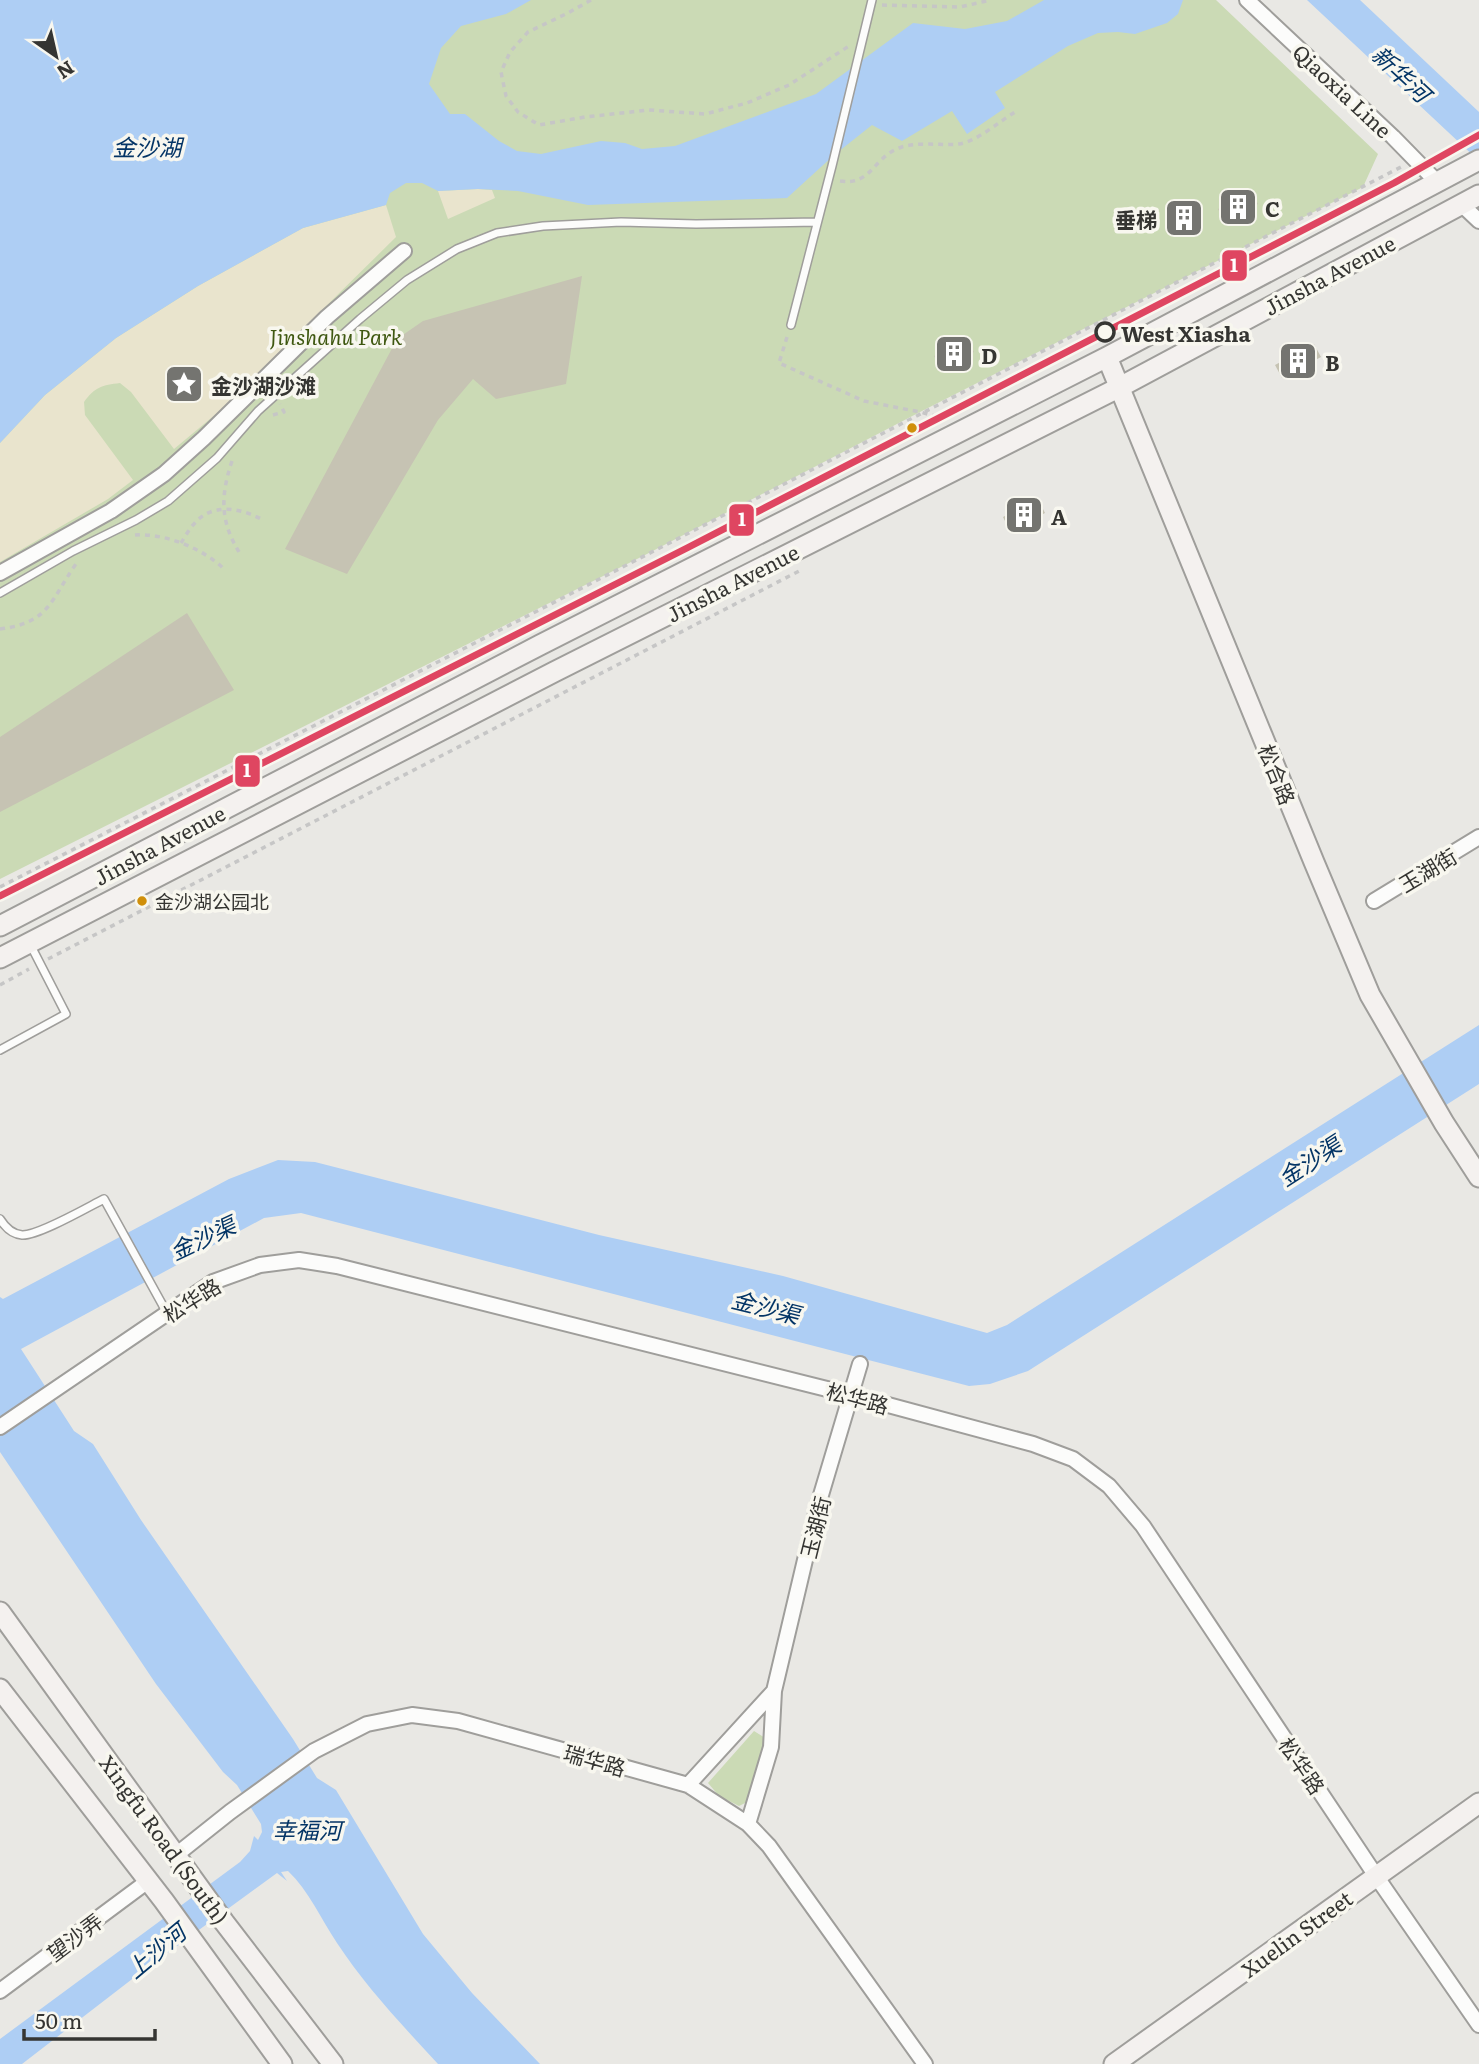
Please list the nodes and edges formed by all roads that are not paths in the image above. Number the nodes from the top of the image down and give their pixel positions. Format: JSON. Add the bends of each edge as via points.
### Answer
{"nodes":[{"id":1,"x":1247,"y":0,"type":"edge"},
{"id":2,"x":871,"y":2,"type":"edge"},
{"id":3,"x":1479,"y":160,"type":"edge"},
{"id":4,"x":1436,"y":181,"type":"junction"},
{"id":5,"x":1470,"y":199,"type":"edge"},
{"id":6,"x":817,"y":222,"type":"junction"},
{"id":7,"x":1479,"y":222,"type":"edge"},
{"id":8,"x":404,"y":251,"type":"dead end"},
{"id":9,"x":791,"y":325,"type":"road end"},
{"id":10,"x":1107,"y":356,"type":"junction"},
{"id":11,"x":1120,"y":387,"type":"junction"},
{"id":12,"x":0,"y":573,"type":"edge"},
{"id":13,"x":0,"y":593,"type":"edge"},
{"id":14,"x":1479,"y":837,"type":"edge"},
{"id":15,"x":1374,"y":901,"type":"dead end"},
{"id":16,"x":0,"y":926,"type":"edge"},
{"id":17,"x":29,"y":942,"type":"junction"},
{"id":18,"x":0,"y":958,"type":"edge"},
{"id":19,"x":0,"y":1049,"type":"edge"},
{"id":20,"x":1479,"y":1177,"type":"edge"},
{"id":21,"x":0,"y":1219,"type":"edge"},
{"id":22,"x":167,"y":1313,"type":"junction"},
{"id":23,"x":860,"y":1364,"type":"dead end"},
{"id":24,"x":851,"y":1395,"type":"junction"},
{"id":25,"x":0,"y":1427,"type":"edge"},
{"id":26,"x":0,"y":1609,"type":"edge"},
{"id":27,"x":0,"y":1689,"type":"edge"},
{"id":28,"x":774,"y":1691,"type":"junction"},
{"id":29,"x":688,"y":1786,"type":"junction"},
{"id":30,"x":1479,"y":1803,"type":"edge"},
{"id":31,"x":748,"y":1824,"type":"junction"},
{"id":32,"x":176,"y":1855,"type":"junction"},
{"id":33,"x":1376,"y":1876,"type":"junction"},
{"id":34,"x":148,"y":1881,"type":"junction"},
{"id":35,"x":0,"y":1991,"type":"edge"},
{"id":36,"x":1479,"y":2025,"type":"edge"},
{"id":37,"x":282,"y":2064,"type":"edge"},
{"id":38,"x":333,"y":2064,"type":"edge"},
{"id":39,"x":925,"y":2064,"type":"edge"},
{"id":40,"x":1114,"y":2064,"type":"edge"}],
"edges":[{"from":1,"to":4,"type":"street","name":"Qiaoxia Line"},
{"from":2,"to":6,"type":"lane"},
{"from":3,"to":4,"type":"main road","name":"Jinsha Avenue"},
{"from":4,"to":10,"type":"main road","name":"Jinsha Avenue"},
{"from":5,"to":7,"type":"street"},
{"from":5,"to":11,"type":"main road","name":"Jinsha Avenue"},
{"from":6,"to":9,"type":"lane"},
{"from":6,"to":13,"type":"lane","via":[[543,226],[497,233],[457,249],[407,280],[360,319],[168,501]]},
{"from":8,"to":12,"type":"street","via":[[327,317],[164,474]]},
{"from":10,"to":11,"type":"main road","name":"松合路"},
{"from":10,"to":16,"type":"main road","name":"Jinsha Avenue"},
{"from":11,"to":17,"type":"main road","name":"Jinsha Avenue"},
{"from":11,"to":20,"type":"main road","name":"松合路","via":[[1370,995]]},
{"from":14,"to":15,"type":"street","name":"玉湖街"},
{"from":17,"to":18,"type":"main road","name":"Jinsha Avenue"},
{"from":17,"to":19,"type":"lane","via":[[66,1014]]},
{"from":21,"to":22,"type":"lane","via":[[6,1228],[23,1235],[104,1199]]},
{"from":22,"to":24,"type":"street","name":"松华路","via":[[213,1282],[260,1265],[299,1260]]},
{"from":22,"to":25,"type":"street","name":"松华路"},
{"from":23,"to":24,"type":"street","name":"玉湖街"},
{"from":24,"to":28,"type":"street","name":"玉湖街","via":[[818,1506]]},
{"from":24,"to":33,"type":"street","name":"松华路","via":[[1033,1444],[1073,1459],[1109,1486],[1143,1526]]},
{"from":26,"to":32,"type":"main road","name":"Xingfu Road (South)"},
{"from":27,"to":34,"type":"main road","name":"Xingfu Road (South)"},
{"from":28,"to":29,"type":"street","name":"玉湖街"},
{"from":28,"to":31,"type":"street","name":"玉湖街","via":[[771,1747]]},
{"from":29,"to":31,"type":"street","name":"瑞华路"},
{"from":29,"to":32,"type":"street","name":"瑞华路","via":[[458,1721],[412,1715],[367,1724],[314,1751]]},
{"from":30,"to":33,"type":"main road","name":"Xuelin Street"},
{"from":31,"to":39,"type":"street","name":"瑞华路","via":[[769,1846]]},
{"from":32,"to":38,"type":"main road","name":"Xingfu Road (South)"},
{"from":33,"to":36,"type":"street","name":"松华路"},
{"from":33,"to":40,"type":"main road","name":"Xuelin Street"},
{"from":34,"to":35,"type":"street","name":"望沙弄"},
{"from":34,"to":37,"type":"main road","name":"Xingfu Road (South)"}]}
